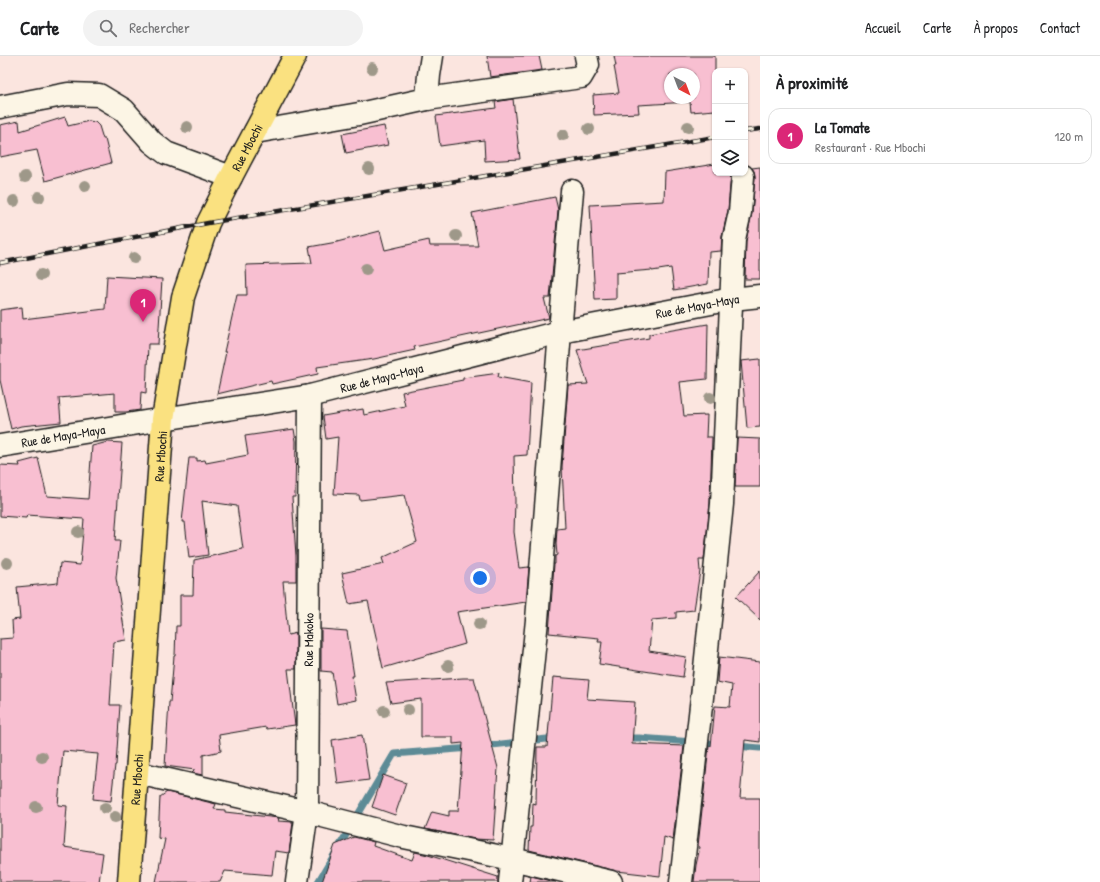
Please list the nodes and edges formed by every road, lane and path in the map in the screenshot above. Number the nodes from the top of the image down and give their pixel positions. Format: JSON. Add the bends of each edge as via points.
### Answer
{"nodes":[{"id":1,"x":295,"y":56,"type":"edge"},
{"id":2,"x":432,"y":56,"type":"edge"},
{"id":3,"x":586,"y":56,"type":"edge"},
{"id":4,"x":427,"y":99,"type":"junction"},
{"id":5,"x":0,"y":107,"type":"edge"},
{"id":6,"x":255,"y":132,"type":"junction"},
{"id":7,"x":743,"y":176,"type":"dead end"},
{"id":8,"x":231,"y":177,"type":"junction"},
{"id":9,"x":572,"y":191,"type":"dead end"},
{"id":10,"x":760,"y":296,"type":"edge"},
{"id":11,"x":732,"y":299,"type":"junction"},
{"id":12,"x":560,"y":332,"type":"junction"},
{"id":13,"x":310,"y":396,"type":"junction"},
{"id":14,"x":163,"y":419,"type":"junction"},
{"id":15,"x":0,"y":446,"type":"edge"},
{"id":16,"x":138,"y":773,"type":"junction"},
{"id":17,"x":307,"y":812,"type":"junction"},
{"id":18,"x":512,"y":859,"type":"junction"},
{"id":19,"x":129,"y":882,"type":"edge"},
{"id":20,"x":297,"y":882,"type":"edge"},
{"id":21,"x":510,"y":882,"type":"edge"},
{"id":22,"x":611,"y":882,"type":"edge"},
{"id":23,"x":681,"y":882,"type":"edge"}],
"edges":[{"from":1,"to":6,"type":"main road","name":"Rue Mbochi"},
{"from":2,"to":4,"type":"street"},
{"from":3,"to":4,"type":"street","via":[[588,65],[581,77]]},
{"from":4,"to":6,"type":"street"},
{"from":5,"to":8,"type":"street","via":[[68,94],[99,95],[124,110],[166,154]]},
{"from":6,"to":8,"type":"main road","name":"Rue Mbochi"},
{"from":7,"to":11,"type":"street","via":[[740,212],[734,239]]},
{"from":8,"to":14,"type":"main road","name":"Rue Mbochi","via":[[208,223],[183,297]]},
{"from":9,"to":12,"type":"street"},
{"from":10,"to":11,"type":"street","name":"Rue de Maya-Maya"},
{"from":11,"to":12,"type":"street","name":"Rue de Maya-Maya"},
{"from":11,"to":23,"type":"street","via":[[722,504]]},
{"from":12,"to":13,"type":"street","name":"Rue de Maya-Maya"},
{"from":12,"to":18,"type":"street","via":[[538,620]]},
{"from":13,"to":14,"type":"street","name":"Rue de Maya-Maya"},
{"from":13,"to":17,"type":"street","name":"Rue Makoko"},
{"from":14,"to":15,"type":"street","name":"Rue de Maya-Maya"},
{"from":14,"to":16,"type":"main road","name":"Rue Mbochi"},
{"from":16,"to":17,"type":"street"},
{"from":16,"to":19,"type":"main road","name":"Rue Mbochi"},
{"from":17,"to":18,"type":"street","via":[[404,837]]},
{"from":17,"to":20,"type":"street","name":"Rue Makoko"},
{"from":18,"to":21,"type":"street"},
{"from":18,"to":22,"type":"street"}]}
